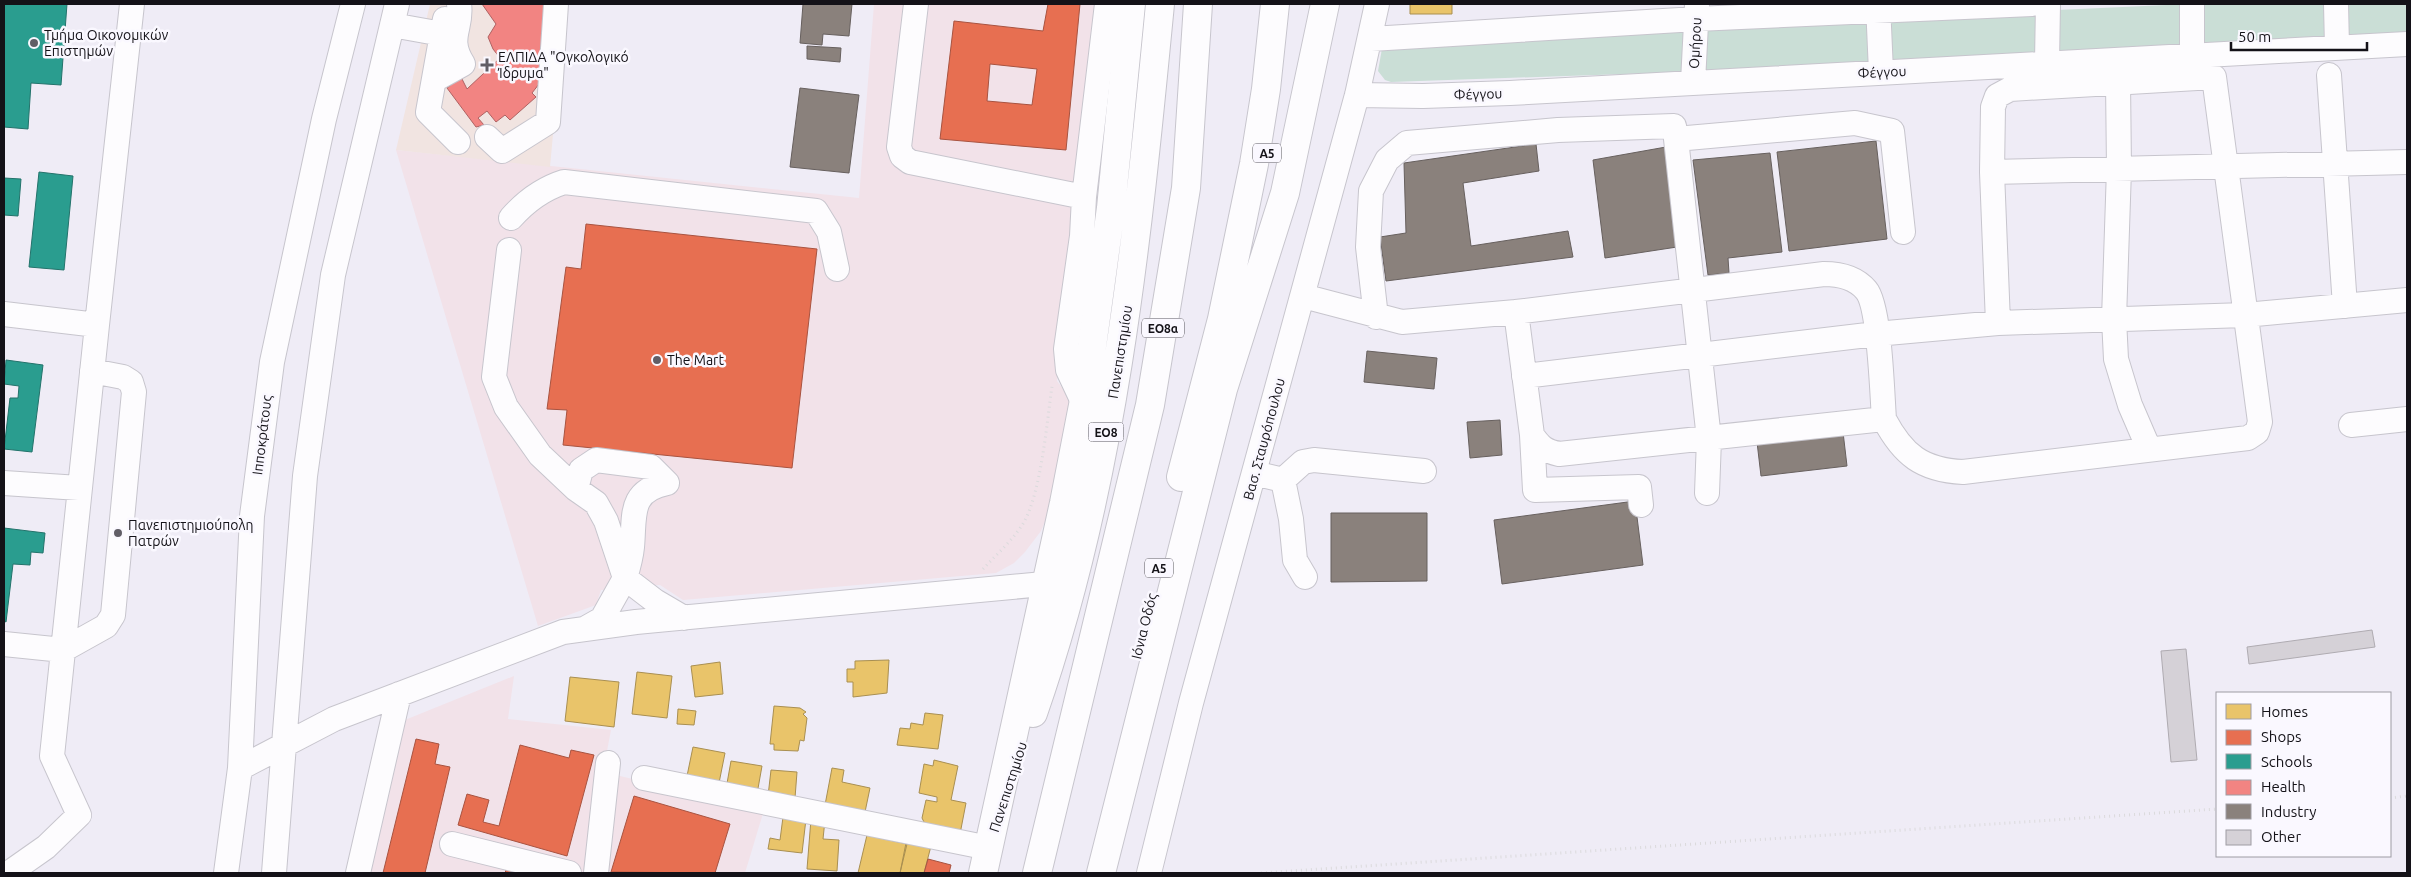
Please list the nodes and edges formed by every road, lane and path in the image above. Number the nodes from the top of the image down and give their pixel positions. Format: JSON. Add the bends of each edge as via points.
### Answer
{"nodes":[{"id":1,"x":132,"y":4,"type":"edge"},
{"id":2,"x":353,"y":4,"type":"edge"},
{"id":3,"x":448,"y":4,"type":"edge"},
{"id":4,"x":459,"y":4,"type":"edge"},
{"id":5,"x":556,"y":4,"type":"edge"},
{"id":6,"x":916,"y":4,"type":"edge"},
{"id":7,"x":1107,"y":4,"type":"edge"},
{"id":8,"x":1131,"y":4,"type":"edge"},
{"id":9,"x":1160,"y":4,"type":"edge"},
{"id":10,"x":1198,"y":4,"type":"edge"},
{"id":11,"x":1275,"y":4,"type":"edge"},
{"id":12,"x":1288,"y":4,"type":"edge"},
{"id":13,"x":1325,"y":4,"type":"edge"},
{"id":14,"x":1377,"y":4,"type":"edge"},
{"id":15,"x":2032,"y":4,"type":"edge"},
{"id":16,"x":2048,"y":4,"type":"edge"},
{"id":17,"x":2192,"y":4,"type":"edge"},
{"id":18,"x":2336,"y":4,"type":"edge"},
{"id":19,"x":1878,"y":7,"type":"edge"},
{"id":20,"x":1697,"y":12,"type":"edge"},
{"id":21,"x":395,"y":14,"type":"edge"},
{"id":22,"x":442,"y":34,"type":"junction"},
{"id":23,"x":1371,"y":39,"type":"junction"},
{"id":24,"x":2407,"y":44,"type":"edge"},
{"id":25,"x":2337,"y":47,"type":"junction"},
{"id":26,"x":2192,"y":54,"type":"junction"},
{"id":27,"x":2047,"y":62,"type":"junction"},
{"id":28,"x":1881,"y":72,"type":"junction"},
{"id":29,"x":2329,"y":75,"type":"dead end"},
{"id":30,"x":434,"y":80,"type":"junction"},
{"id":31,"x":1693,"y":82,"type":"junction"},
{"id":32,"x":2118,"y":82,"type":"junction"},
{"id":33,"x":1357,"y":95,"type":"junction"},
{"id":34,"x":487,"y":137,"type":"dead end"},
{"id":35,"x":1676,"y":139,"type":"junction"},
{"id":36,"x":458,"y":142,"type":"dead end"},
{"id":37,"x":2407,"y":162,"type":"edge"},
{"id":38,"x":2336,"y":165,"type":"junction"},
{"id":39,"x":2226,"y":168,"type":"junction"},
{"id":40,"x":2119,"y":169,"type":"junction"},
{"id":41,"x":1992,"y":172,"type":"junction"},
{"id":42,"x":1084,"y":197,"type":"junction"},
{"id":43,"x":511,"y":218,"type":"dead end"},
{"id":44,"x":1903,"y":232,"type":"dead end"},
{"id":45,"x":509,"y":250,"type":"dead end"},
{"id":46,"x":837,"y":268,"type":"dead end"},
{"id":47,"x":1693,"y":290,"type":"junction"},
{"id":48,"x":1303,"y":296,"type":"junction"},
{"id":49,"x":2407,"y":300,"type":"edge"},
{"id":50,"x":2345,"y":306,"type":"junction"},
{"id":51,"x":1516,"y":312,"type":"junction"},
{"id":52,"x":4,"y":314,"type":"edge"},
{"id":53,"x":2244,"y":314,"type":"junction"},
{"id":54,"x":1376,"y":317,"type":"junction"},
{"id":55,"x":2114,"y":318,"type":"junction"},
{"id":56,"x":1998,"y":323,"type":"junction"},
{"id":57,"x":97,"y":324,"type":"junction"},
{"id":58,"x":1876,"y":334,"type":"junction"},
{"id":59,"x":1699,"y":354,"type":"junction"},
{"id":60,"x":92,"y":371,"type":"junction"},
{"id":61,"x":1524,"y":376,"type":"junction"},
{"id":62,"x":1053,"y":382,"type":"dead end"},
{"id":63,"x":1223,"y":389,"type":"junction"},
{"id":64,"x":1084,"y":404,"type":"junction"},
{"id":65,"x":1884,"y":419,"type":"junction"},
{"id":66,"x":2407,"y":419,"type":"edge"},
{"id":67,"x":2350,"y":425,"type":"dead end"},
{"id":68,"x":1532,"y":435,"type":"junction"},
{"id":69,"x":1708,"y":439,"type":"junction"},
{"id":70,"x":2149,"y":449,"type":"junction"},
{"id":71,"x":1424,"y":471,"type":"dead end"},
{"id":72,"x":1254,"y":473,"type":"junction"},
{"id":73,"x":1283,"y":480,"type":"junction"},
{"id":74,"x":4,"y":483,"type":"edge"},
{"id":75,"x":79,"y":488,"type":"junction"},
{"id":76,"x":576,"y":488,"type":"junction"},
{"id":77,"x":1707,"y":492,"type":"dead end"},
{"id":78,"x":1641,"y":505,"type":"dead end"},
{"id":79,"x":978,"y":574,"type":"dead end"},
{"id":80,"x":1305,"y":577,"type":"dead end"},
{"id":81,"x":625,"y":578,"type":"junction"},
{"id":82,"x":1074,"y":581,"type":"junction"},
{"id":83,"x":1046,"y":583,"type":"junction"},
{"id":84,"x":684,"y":618,"type":"junction"},
{"id":85,"x":586,"y":628,"type":"junction"},
{"id":86,"x":4,"y":644,"type":"edge"},
{"id":87,"x":63,"y":650,"type":"junction"},
{"id":88,"x":398,"y":694,"type":"junction"},
{"id":89,"x":284,"y":743,"type":"junction"},
{"id":90,"x":608,"y":763,"type":"dead end"},
{"id":91,"x":240,"y":768,"type":"junction"},
{"id":92,"x":644,"y":778,"type":"dead end"},
{"id":93,"x":2407,"y":796,"type":"edge"},
{"id":94,"x":2391,"y":798,"type":"edge"},
{"id":95,"x":2216,"y":809,"type":"edge"},
{"id":96,"x":452,"y":844,"type":"dead end"},
{"id":97,"x":986,"y":860,"type":"edge"},
{"id":98,"x":9,"y":873,"type":"edge"},
{"id":99,"x":226,"y":873,"type":"edge"},
{"id":100,"x":274,"y":873,"type":"edge"},
{"id":101,"x":358,"y":873,"type":"edge"},
{"id":102,"x":569,"y":873,"type":"edge"},
{"id":103,"x":596,"y":873,"type":"edge"},
{"id":104,"x":1038,"y":873,"type":"edge"},
{"id":105,"x":1084,"y":873,"type":"edge"},
{"id":106,"x":1101,"y":873,"type":"edge"},
{"id":107,"x":1149,"y":873,"type":"edge"},
{"id":108,"x":1260,"y":873,"type":"edge"}],
"edges":[{"from":1,"to":57,"type":"street"},
{"from":2,"to":91,"type":"street","name":"Ιπποκράτους","via":[[324,119],[272,362],[252,516]]},
{"from":3,"to":22,"type":"street"},
{"from":4,"to":30,"type":"street","via":[[454,44],[463,64]]},
{"from":5,"to":34,"type":"street","via":[[548,122],[502,151]]},
{"from":6,"to":42,"type":"street","via":[[899,147],[902,156],[910,162]]},
{"from":7,"to":42,"type":"street"},
{"from":8,"to":64,"type":"main road","name":"Πανεπιστημίου","number":"ΕΟ8","via":[[1112,198]]},
{"from":9,"to":82,"type":"main road","name":"Πανεπιστημίου","number":"ΕΟ8","via":[[1132,278],[1103,451]]},
{"from":10,"to":104,"type":"main road","number":"ΕΟ8α","via":[[1186,188],[1150,405]]},
{"from":11,"to":105,"type":"main road","name":"Ιόνια Οδός","number":"Α5","via":[[1254,164],[1222,319]]},
{"from":12,"to":63,"type":"main road","number":"Α5","via":[[1277,98],[1257,208],[1235,300]]},
{"from":13,"to":63,"type":"main road","via":[[1285,193]]},
{"from":14,"to":23,"type":"street","name":"Βασ. Σταυρόπουλου"},
{"from":15,"to":19,"type":"street"},
{"from":16,"to":27,"type":"street"},
{"from":17,"to":26,"type":"street"},
{"from":18,"to":25,"type":"street"},
{"from":19,"to":20,"type":"street"},
{"from":19,"to":28,"type":"street"},
{"from":20,"to":23,"type":"street"},
{"from":20,"to":31,"type":"street","name":"Ομήρου"},
{"from":21,"to":22,"type":"street"},
{"from":21,"to":89,"type":"street","via":[[333,275],[304,476]]},
{"from":22,"to":30,"type":"street"},
{"from":23,"to":33,"type":"street","name":"Βασ. Σταυρόπουλου"},
{"from":24,"to":25,"type":"street","name":"Φέγγου"},
{"from":25,"to":26,"type":"street","name":"Φέγγου"},
{"from":26,"to":27,"type":"street","name":"Φέγγου"},
{"from":27,"to":28,"type":"street","name":"Φέγγου"},
{"from":28,"to":31,"type":"street","name":"Φέγγου"},
{"from":29,"to":38,"type":"street"},
{"from":30,"to":36,"type":"street","via":[[428,112]]},
{"from":31,"to":33,"type":"street","name":"Φέγγου","via":[[1422,96]]},
{"from":32,"to":39,"type":"street","via":[[2214,77]]},
{"from":32,"to":40,"type":"street"},
{"from":32,"to":41,"type":"street","via":[[2002,92],[1992,108]]},
{"from":33,"to":48,"type":"street","name":"Βασ. Σταυρόπουλου"},
{"from":35,"to":44,"type":"street","via":[[1855,123],[1892,131]]},
{"from":35,"to":47,"type":"street"},
{"from":35,"to":54,"type":"street","via":[[1674,126],[1558,130],[1407,143],[1387,160],[1371,191],[1368,247]]},
{"from":37,"to":38,"type":"street"},
{"from":38,"to":39,"type":"street"},
{"from":38,"to":50,"type":"street"},
{"from":39,"to":40,"type":"street"},
{"from":39,"to":53,"type":"street"},
{"from":40,"to":41,"type":"street"},
{"from":40,"to":55,"type":"street"},
{"from":41,"to":56,"type":"street"},
{"from":42,"to":64,"type":"street","via":[[1082,236],[1065,360],[1070,378]]},
{"from":43,"to":46,"type":"street","via":[[537,194],[564,182],[816,211],[830,232]]},
{"from":45,"to":76,"type":"street","via":[[494,377],[506,407],[540,455]]},
{"from":47,"to":51,"type":"street"},
{"from":47,"to":58,"type":"street","via":[[1824,274],[1843,276],[1857,282],[1872,299]]},
{"from":47,"to":59,"type":"street"},
{"from":48,"to":54,"type":"street"},
{"from":48,"to":72,"type":"street","name":"Βασ. Σταυρόπουλου"},
{"from":49,"to":50,"type":"street"},
{"from":50,"to":53,"type":"street"},
{"from":51,"to":54,"type":"street","via":[[1402,322]]},
{"from":51,"to":61,"type":"street"},
{"from":52,"to":57,"type":"street"},
{"from":53,"to":55,"type":"street"},
{"from":53,"to":70,"type":"street","via":[[2260,422],[2257,432],[2248,438]]},
{"from":55,"to":56,"type":"street"},
{"from":55,"to":70,"type":"street","via":[[2116,358],[2130,405]]},
{"from":56,"to":58,"type":"street"},
{"from":57,"to":60,"type":"street"},
{"from":58,"to":59,"type":"street"},
{"from":58,"to":65,"type":"street"},
{"from":59,"to":61,"type":"street"},
{"from":59,"to":69,"type":"street"},
{"from":60,"to":75,"type":"street"},
{"from":60,"to":87,"type":"street","via":[[123,377],[131,382],[134,392],[113,615],[106,626]]},
{"from":61,"to":68,"type":"street"},
{"from":62,"to":79,"type":"path","via":[[1030,510],[1020,528]]},
{"from":63,"to":106,"type":"main road","name":"Ιόνια Οδός","number":"Α5"},
{"from":64,"to":83,"type":"main road","name":"Πανεπιστημίου","number":"ΕΟ8"},
{"from":65,"to":69,"type":"street"},
{"from":65,"to":70,"type":"street","via":[[1894,438],[1912,456],[1928,467],[1944,471],[1963,472]]},
{"from":66,"to":67,"type":"street"},
{"from":68,"to":69,"type":"street","via":[[1546,452],[1559,454]]},
{"from":68,"to":78,"type":"street","via":[[1535,490],[1639,486]]},
{"from":69,"to":77,"type":"street"},
{"from":71,"to":73,"type":"street","via":[[1314,460],[1303,462]]},
{"from":72,"to":73,"type":"street"},
{"from":72,"to":107,"type":"street","name":"Βασ. Σταυρόπουλου","via":[[1191,703]]},
{"from":73,"to":80,"type":"street","via":[[1295,560]]},
{"from":74,"to":75,"type":"street"},
{"from":75,"to":87,"type":"street"},
{"from":76,"to":81,"type":"street","via":[[596,503],[606,521]]},
{"from":76,"to":81,"type":"street","via":[[582,470],[596,460],[652,467],[668,483],[655,485],[644,493],[634,509],[632,549]]},
{"from":81,"to":84,"type":"street","via":[[654,601]]},
{"from":81,"to":85,"type":"street","via":[[602,619]]},
{"from":82,"to":83,"type":"street"},
{"from":82,"to":97,"type":"main road","name":"Πανεπιστημίου","number":"ΕΟ8"},
{"from":83,"to":84,"type":"street"},
{"from":83,"to":97,"type":"main road","name":"Πανεπιστημίου","number":"ΕΟ8"},
{"from":84,"to":85,"type":"street"},
{"from":85,"to":88,"type":"street","via":[[554,635]]},
{"from":86,"to":87,"type":"street"},
{"from":87,"to":98,"type":"street","via":[[52,756],[79,815],[46,847]]},
{"from":88,"to":89,"type":"street"},
{"from":88,"to":101,"type":"street"},
{"from":89,"to":91,"type":"street"},
{"from":89,"to":100,"type":"street"},
{"from":90,"to":103,"type":"street"},
{"from":91,"to":99,"type":"street","name":"Ιπποκράτους"},
{"from":92,"to":97,"type":"street"},
{"from":93,"to":94,"type":"path"},
{"from":95,"to":108,"type":"path"},
{"from":96,"to":102,"type":"street"}]}
